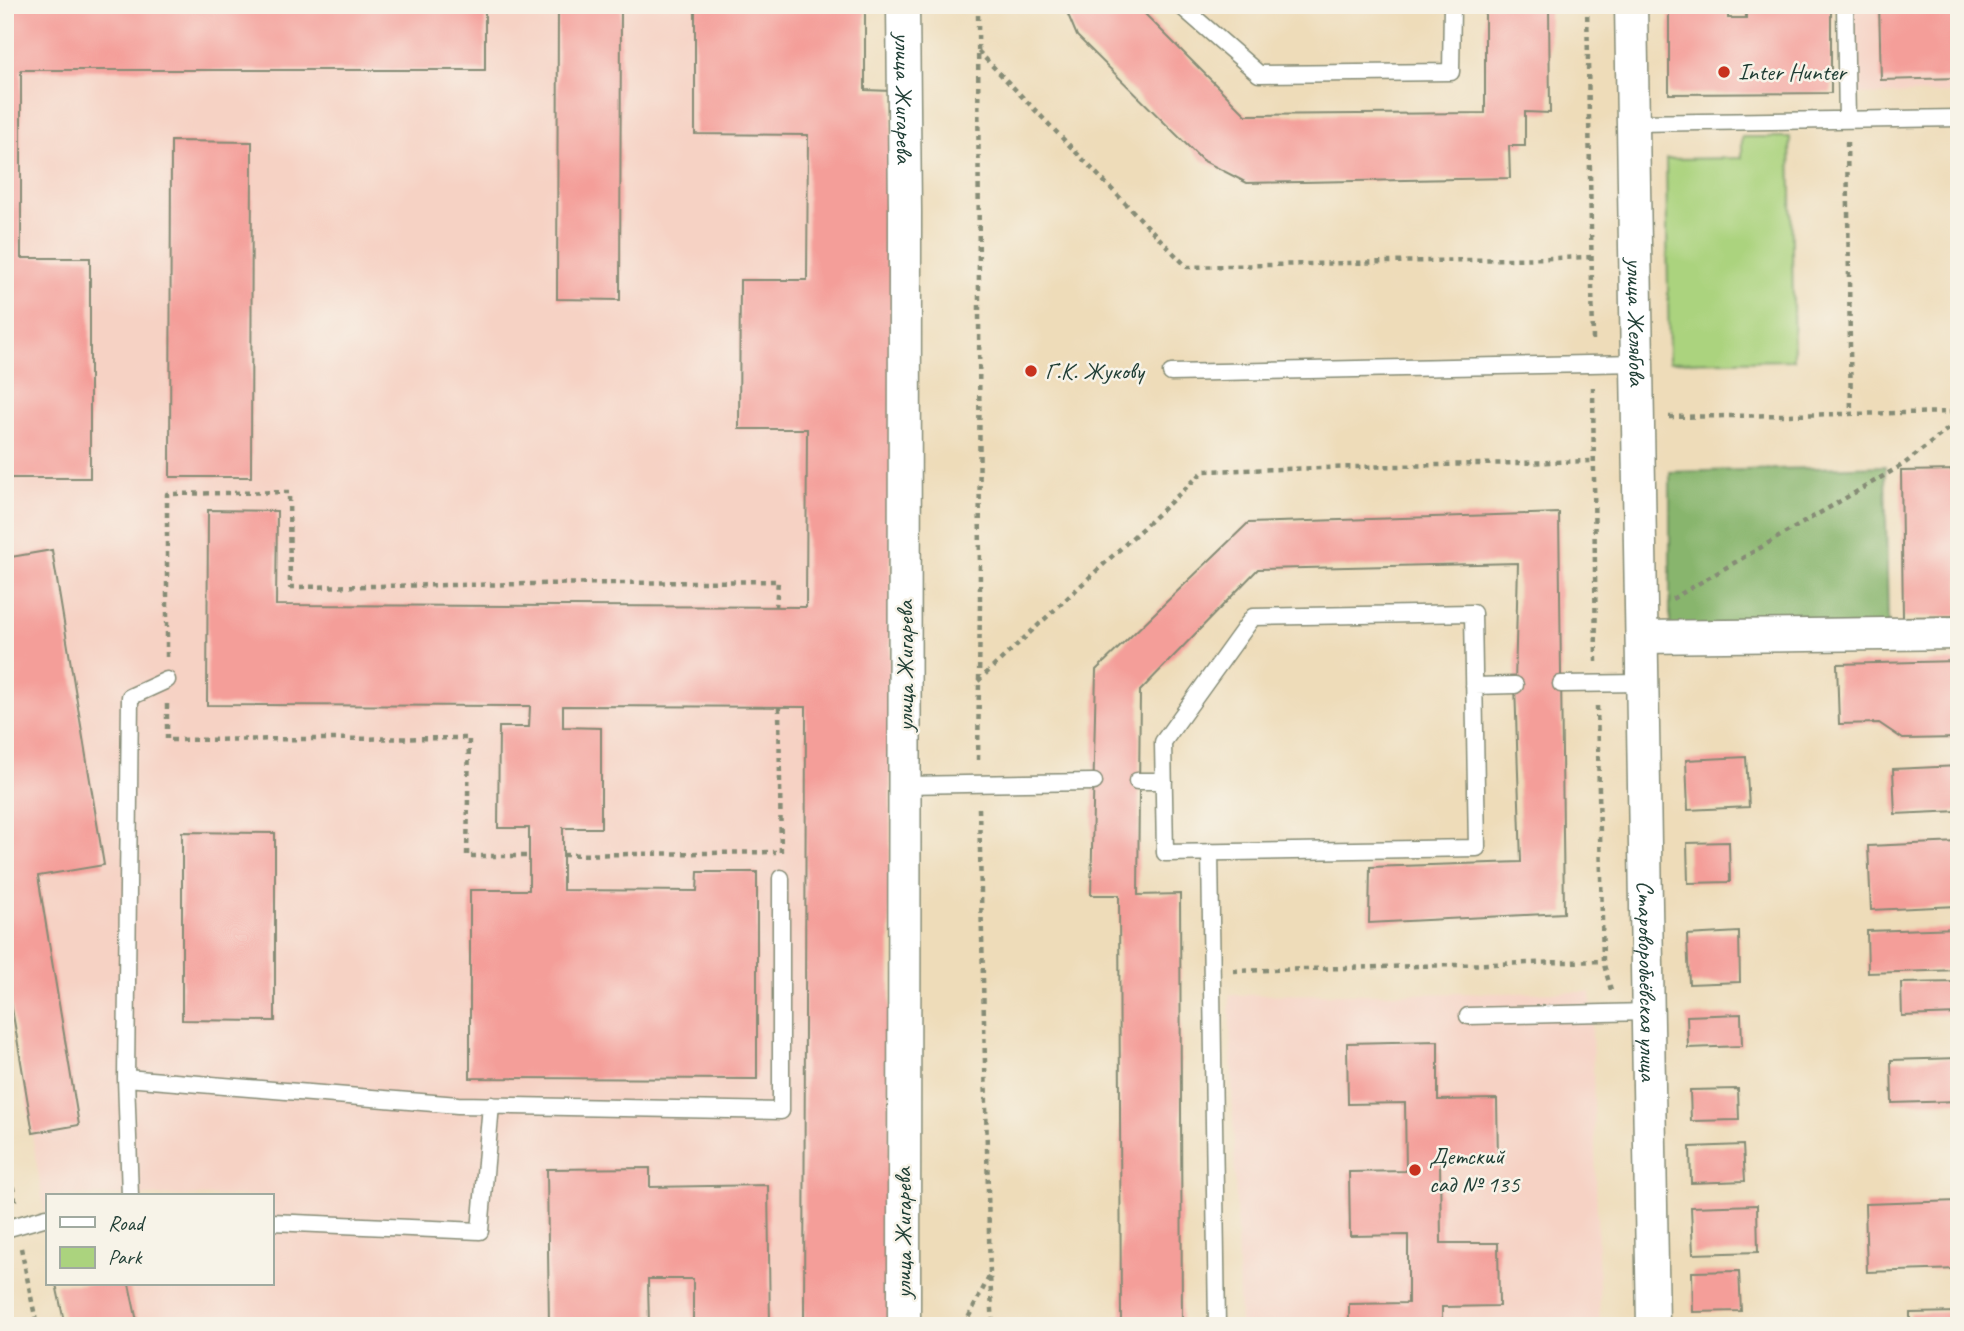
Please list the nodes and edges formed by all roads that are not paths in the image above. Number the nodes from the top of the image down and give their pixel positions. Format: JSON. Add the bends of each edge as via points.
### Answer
{"nodes":[{"id":1,"x":903,"y":5,"type":"edge"},
{"id":2,"x":1180,"y":5,"type":"edge"},
{"id":3,"x":1452,"y":5,"type":"edge"},
{"id":4,"x":1632,"y":5,"type":"edge"},
{"id":5,"x":1845,"y":5,"type":"edge"},
{"id":6,"x":1959,"y":118,"type":"edge"},
{"id":7,"x":1847,"y":120,"type":"junction"},
{"id":8,"x":1634,"y":123,"type":"junction"},
{"id":9,"x":1638,"y":363,"type":"junction"},
{"id":10,"x":1171,"y":373,"type":"dead end"},
{"id":11,"x":1642,"y":628,"type":"junction"},
{"id":12,"x":1959,"y":633,"type":"edge"},
{"id":13,"x":167,"y":680,"type":"road end"},
{"id":14,"x":1643,"y":683,"type":"junction"},
{"id":15,"x":1561,"y":684,"type":"dead end"},
{"id":16,"x":1515,"y":685,"type":"dead end"},
{"id":17,"x":1474,"y":686,"type":"junction"},
{"id":18,"x":1137,"y":781,"type":"dead end"},
{"id":19,"x":1164,"y":781,"type":"junction"},
{"id":20,"x":1094,"y":782,"type":"dead end"},
{"id":21,"x":905,"y":785,"type":"junction"},
{"id":22,"x":1210,"y":852,"type":"junction"},
{"id":23,"x":781,"y":878,"type":"road end"},
{"id":24,"x":1633,"y":1013,"type":"junction"},
{"id":25,"x":1468,"y":1016,"type":"dead end"},
{"id":26,"x":126,"y":1078,"type":"junction"},
{"id":27,"x":491,"y":1105,"type":"junction"},
{"id":28,"x":130,"y":1194,"type":"edge"},
{"id":29,"x":46,"y":1217,"type":"edge"},
{"id":30,"x":273,"y":1222,"type":"edge"},
{"id":31,"x":5,"y":1229,"type":"edge"},
{"id":32,"x":904,"y":1326,"type":"edge"},
{"id":33,"x":1217,"y":1326,"type":"edge"},
{"id":34,"x":1653,"y":1326,"type":"edge"}],
"edges":[{"from":1,"to":21,"type":"street","name":"улица Жигарева"},
{"from":2,"to":3,"type":"lane","via":[[1259,74],[1451,72]]},
{"from":4,"to":8,"type":"street","name":"улица Желябова"},
{"from":5,"to":7,"type":"lane"},
{"from":6,"to":7,"type":"lane"},
{"from":7,"to":8,"type":"lane"},
{"from":8,"to":9,"type":"street","name":"улица Желябова"},
{"from":9,"to":10,"type":"lane"},
{"from":9,"to":11,"type":"street","name":"улица Желябова"},
{"from":11,"to":12,"type":"street"},
{"from":11,"to":14,"type":"street","name":"Староворобьёвская улица"},
{"from":13,"to":26,"type":"lane","via":[[130,696]]},
{"from":14,"to":15,"type":"lane"},
{"from":14,"to":24,"type":"street","name":"Староворобьёвская улица"},
{"from":16,"to":17,"type":"lane"},
{"from":17,"to":19,"type":"lane","via":[[1473,613],[1253,617],[1163,741]]},
{"from":17,"to":22,"type":"lane","via":[[1477,848]]},
{"from":18,"to":19,"type":"lane"},
{"from":19,"to":22,"type":"lane","via":[[1165,853]]},
{"from":20,"to":21,"type":"lane"},
{"from":21,"to":32,"type":"street","name":"улица Жигарева"},
{"from":22,"to":33,"type":"lane"},
{"from":23,"to":27,"type":"lane","via":[[781,1111]]},
{"from":24,"to":25,"type":"lane"},
{"from":24,"to":34,"type":"street","name":"Староворобьёвская улица"},
{"from":26,"to":27,"type":"lane"},
{"from":26,"to":28,"type":"lane"},
{"from":27,"to":30,"type":"lane","via":[[480,1231]]},
{"from":29,"to":31,"type":"lane"}]}
